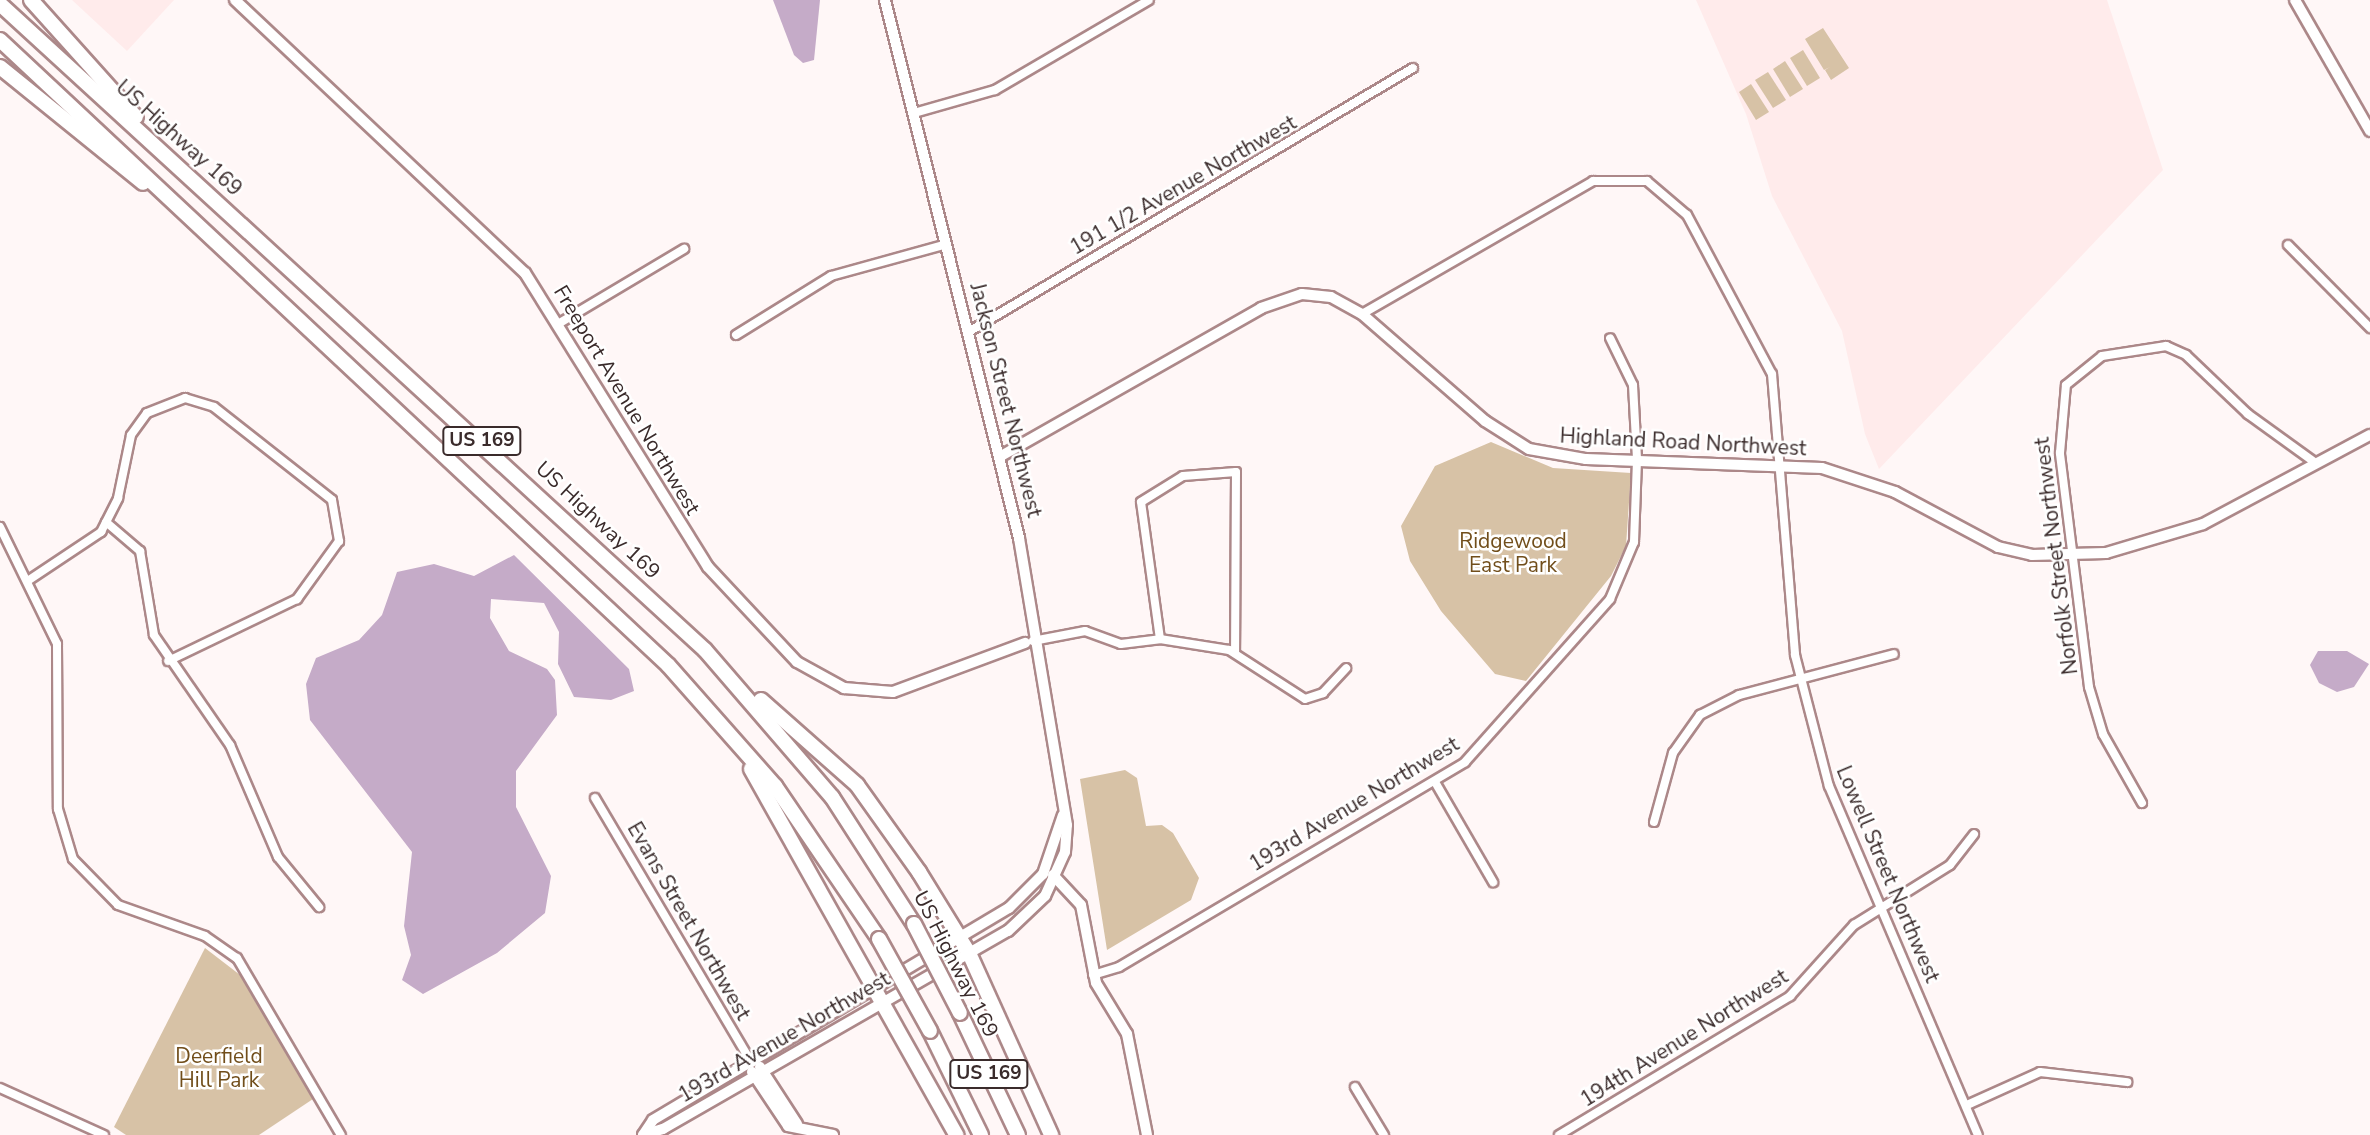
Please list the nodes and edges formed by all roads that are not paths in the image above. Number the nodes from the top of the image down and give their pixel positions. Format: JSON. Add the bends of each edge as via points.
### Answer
{"nodes":[{"id":1,"x":31,"y":0,"type":"edge"},
{"id":2,"x":235,"y":0,"type":"edge"},
{"id":3,"x":885,"y":0,"type":"edge"},
{"id":4,"x":1149,"y":0,"type":"edge"},
{"id":5,"x":2295,"y":0,"type":"edge"},
{"id":6,"x":0,"y":4,"type":"edge"},
{"id":7,"x":0,"y":40,"type":"edge"},
{"id":8,"x":0,"y":67,"type":"edge"},
{"id":9,"x":1413,"y":68,"type":"dead end"},
{"id":10,"x":914,"y":113,"type":"junction"},
{"id":11,"x":2370,"y":131,"type":"edge"},
{"id":12,"x":189,"y":175,"type":"junction"},
{"id":13,"x":196,"y":222,"type":"junction"},
{"id":14,"x":947,"y":244,"type":"junction"},
{"id":15,"x":2288,"y":245,"type":"dead end"},
{"id":16,"x":684,"y":248,"type":"dead end"},
{"id":17,"x":1362,"y":314,"type":"junction"},
{"id":18,"x":558,"y":324,"type":"junction"},
{"id":19,"x":2370,"y":328,"type":"edge"},
{"id":20,"x":970,"y":331,"type":"junction"},
{"id":21,"x":736,"y":335,"type":"dead end"},
{"id":22,"x":1610,"y":338,"type":"dead end"},
{"id":23,"x":2370,"y":435,"type":"edge"},
{"id":24,"x":1001,"y":456,"type":"junction"},
{"id":25,"x":1637,"y":459,"type":"junction"},
{"id":26,"x":2313,"y":461,"type":"junction"},
{"id":27,"x":1781,"y":463,"type":"junction"},
{"id":28,"x":106,"y":522,"type":"junction"},
{"id":29,"x":0,"y":527,"type":"edge"},
{"id":30,"x":2071,"y":557,"type":"junction"},
{"id":31,"x":30,"y":580,"type":"junction"},
{"id":32,"x":1160,"y":639,"type":"junction"},
{"id":33,"x":1031,"y":642,"type":"junction"},
{"id":34,"x":1235,"y":652,"type":"junction"},
{"id":35,"x":1894,"y":654,"type":"dead end"},
{"id":36,"x":168,"y":661,"type":"junction"},
{"id":37,"x":1346,"y":668,"type":"dead end"},
{"id":38,"x":1800,"y":680,"type":"junction"},
{"id":39,"x":737,"y":682,"type":"junction"},
{"id":40,"x":706,"y":705,"type":"junction"},
{"id":41,"x":1435,"y":782,"type":"junction"},
{"id":42,"x":595,"y":798,"type":"dead end"},
{"id":43,"x":2142,"y":803,"type":"dead end"},
{"id":44,"x":1063,"y":814,"type":"junction"},
{"id":45,"x":1654,"y":822,"type":"dead end"},
{"id":46,"x":1974,"y":834,"type":"dead end"},
{"id":47,"x":1046,"y":869,"type":"junction"},
{"id":48,"x":1057,"y":878,"type":"junction"},
{"id":49,"x":1493,"y":882,"type":"dead end"},
{"id":50,"x":319,"y":907,"type":"dead end"},
{"id":51,"x":1881,"y":907,"type":"junction"},
{"id":52,"x":960,"y":936,"type":"junction"},
{"id":53,"x":933,"y":952,"type":"joint"},
{"id":54,"x":970,"y":953,"type":"junction"},
{"id":55,"x":942,"y":968,"type":"joint"},
{"id":56,"x":1093,"y":975,"type":"junction"},
{"id":57,"x":871,"y":987,"type":"junction"},
{"id":58,"x":880,"y":1004,"type":"junction"},
{"id":59,"x":752,"y":1063,"type":"junction"},
{"id":60,"x":764,"y":1070,"type":"junction"},
{"id":61,"x":752,"y":1076,"type":"junction"},
{"id":62,"x":2127,"y":1082,"type":"dead end"},
{"id":63,"x":1355,"y":1087,"type":"dead end"},
{"id":64,"x":0,"y":1088,"type":"edge"},
{"id":65,"x":1967,"y":1105,"type":"junction"},
{"id":66,"x":797,"y":1124,"type":"junction"},
{"id":67,"x":104,"y":1135,"type":"edge"},
{"id":68,"x":341,"y":1135,"type":"edge"},
{"id":69,"x":643,"y":1135,"type":"edge"},
{"id":70,"x":833,"y":1135,"type":"edge"},
{"id":71,"x":956,"y":1135,"type":"edge"},
{"id":72,"x":981,"y":1135,"type":"edge"},
{"id":73,"x":1018,"y":1135,"type":"edge"},
{"id":74,"x":1051,"y":1135,"type":"edge"},
{"id":75,"x":1147,"y":1135,"type":"edge"},
{"id":76,"x":1384,"y":1135,"type":"edge"},
{"id":77,"x":1559,"y":1135,"type":"edge"},
{"id":78,"x":1978,"y":1135,"type":"edge"}],
"edges":[{"from":1,"to":12,"type":"highway"},
{"from":2,"to":18,"type":"street","name":"Freeport Avenue Northwest","via":[[512,260]]},
{"from":3,"to":10,"type":"street","name":"Jackson Street Northwest"},
{"from":4,"to":10,"type":"street","via":[[995,90]]},
{"from":5,"to":11,"type":"street"},
{"from":6,"to":12,"type":"highway","name":"US Highway 169","number":"US 169"},
{"from":7,"to":13,"type":"highway","number":"US 169"},
{"from":8,"to":13,"type":"highway"},
{"from":9,"to":20,"type":"street","name":"191 1/2 Avenue Northwest"},
{"from":10,"to":14,"type":"street","name":"Jackson Street Northwest"},
{"from":12,"to":39,"type":"highway","name":"US Highway 169","number":"US 169"},
{"from":13,"to":40,"type":"highway","number":"US 169"},
{"from":14,"to":20,"type":"street","name":"Jackson Street Northwest"},
{"from":14,"to":21,"type":"street","via":[[838,274]]},
{"from":15,"to":19,"type":"street"},
{"from":16,"to":18,"type":"street"},
{"from":17,"to":24,"type":"street","name":"Highland Road Northwest","via":[[1317,294],[1275,302]]},
{"from":17,"to":25,"type":"street","name":"Highland Road Northwest","via":[[1514,441],[1565,457]]},
{"from":17,"to":27,"type":"street","name":"Lowell Street Northwest","via":[[1569,192],[1623,177],[1647,181],[1678,205],[1739,304],[1772,374]]},
{"from":18,"to":33,"type":"street","name":"Freeport Avenue Northwest","via":[[708,567],[812,673],[844,688],[894,692]]},
{"from":20,"to":24,"type":"street","name":"Jackson Street Northwest"},
{"from":22,"to":25,"type":"street","name":"193rd Avenue Northwest","via":[[1633,385]]},
{"from":23,"to":26,"type":"street","name":"Highland Road Northwest"},
{"from":24,"to":33,"type":"street","name":"Jackson Street Northwest"},
{"from":25,"to":27,"type":"street","name":"Highland Road Northwest"},
{"from":25,"to":41,"type":"street","name":"193rd Avenue Northwest","via":[[1634,542],[1619,585],[1489,740]]},
{"from":26,"to":30,"type":"street","name":"Highland Road Northwest","via":[[2203,524]]},
{"from":26,"to":30,"type":"street","name":"Norfolk Street Northwest","via":[[2176,350],[2142,346],[2102,356],[2072,376],[2059,408]]},
{"from":27,"to":30,"type":"street","name":"Highland Road Northwest","via":[[1877,485],[1998,547]]},
{"from":27,"to":38,"type":"street","name":"Lowell Street Northwest"},
{"from":28,"to":31,"type":"street","via":[[78,550]]},
{"from":28,"to":36,"type":"street","via":[[140,551],[149,624]]},
{"from":28,"to":36,"type":"street","via":[[138,424],[157,406],[185,398],[225,415],[323,491],[338,510],[339,541],[307,591]]},
{"from":29,"to":31,"type":"street"},
{"from":30,"to":43,"type":"street","name":"Norfolk Street Northwest","via":[[2092,704]]},
{"from":31,"to":68,"type":"street","via":[[57,644],[58,809],[73,859],[118,905],[205,936],[237,958]]},
{"from":32,"to":33,"type":"street","via":[[1121,643],[1085,631]]},
{"from":32,"to":34,"type":"street"},
{"from":32,"to":34,"type":"street","via":[[1141,502],[1183,476],[1236,472]]},
{"from":33,"to":44,"type":"street","name":"Jackson Street Northwest"},
{"from":34,"to":37,"type":"street","via":[[1287,693],[1305,699],[1323,693]]},
{"from":35,"to":38,"type":"street"},
{"from":36,"to":50,"type":"street","via":[[230,745],[278,857]]},
{"from":38,"to":45,"type":"street","via":[[1739,695],[1700,715],[1673,753]]},
{"from":38,"to":51,"type":"street","name":"Lowell Street Northwest","via":[[1829,786]]},
{"from":39,"to":52,"type":"highway","via":[[857,785]]},
{"from":39,"to":73,"type":"highway","name":"US Highway 169","number":"US 169","bridge":true,"via":[[832,797],[914,924]]},
{"from":40,"to":57,"type":"highway","via":[[755,774]]},
{"from":40,"to":72,"type":"highway","number":"US 169","bridge":true,"via":[[800,819],[879,939]]},
{"from":41,"to":49,"type":"street"},
{"from":41,"to":56,"type":"street","name":"193rd Avenue Northwest","via":[[1119,967]]},
{"from":42,"to":59,"type":"street","name":"Evans Street Northwest"},
{"from":44,"to":47,"type":"street","name":"Jackson Street Northwest"},
{"from":44,"to":48,"type":"street","name":"Jackson Street Northwest","via":[[1067,842]]},
{"from":46,"to":51,"type":"street","name":"194th Avenue Northwest","via":[[1950,865]]},
{"from":47,"to":48,"type":"street"},
{"from":47,"to":52,"type":"street","name":"Jackson Street Northwest","via":[[1018,901]]},
{"from":48,"to":54,"type":"street","name":"Jackson Street Northwest","via":[[1030,914]]},
{"from":48,"to":56,"type":"street","via":[[1081,905]]},
{"from":51,"to":65,"type":"street","name":"Lowell Street Northwest"},
{"from":51,"to":77,"type":"street","name":"194th Avenue Northwest","via":[[1845,934],[1790,996]]},
{"from":52,"to":53,"type":"street","name":"Jackson Street Northwest"},
{"from":52,"to":54,"type":"highway"},
{"from":53,"to":57,"type":"street","name":"193rd Avenue Northwest"},
{"from":54,"to":55,"type":"street","name":"Jackson Street Northwest"},
{"from":54,"to":74,"type":"highway"},
{"from":55,"to":58,"type":"street","name":"193rd Avenue Northwest"},
{"from":56,"to":75,"type":"street","via":[[1127,1034]]},
{"from":57,"to":58,"type":"highway"},
{"from":57,"to":59,"type":"street","name":"193rd Avenue Northwest","via":[[853,1006]]},
{"from":58,"to":60,"type":"street","name":"193rd Avenue Northwest"},
{"from":58,"to":71,"type":"highway"},
{"from":59,"to":60,"type":"street","name":"Evans Street Northwest"},
{"from":59,"to":61,"type":"street"},
{"from":59,"to":69,"type":"street","name":"193rd Avenue Northwest","via":[[653,1120]]},
{"from":60,"to":61,"type":"street","name":"193rd Avenue Northwest"},
{"from":60,"to":66,"type":"street","name":"Evans Street Northwest"},
{"from":61,"to":66,"type":"street","via":[[788,1126]]},
{"from":61,"to":69,"type":"street","name":"193rd Avenue Northwest"},
{"from":62,"to":65,"type":"street","via":[[2040,1072]]},
{"from":63,"to":76,"type":"street"},
{"from":64,"to":67,"type":"street"},
{"from":65,"to":78,"type":"street","name":"Lowell Street Northwest"},
{"from":66,"to":70,"type":"street"}]}
